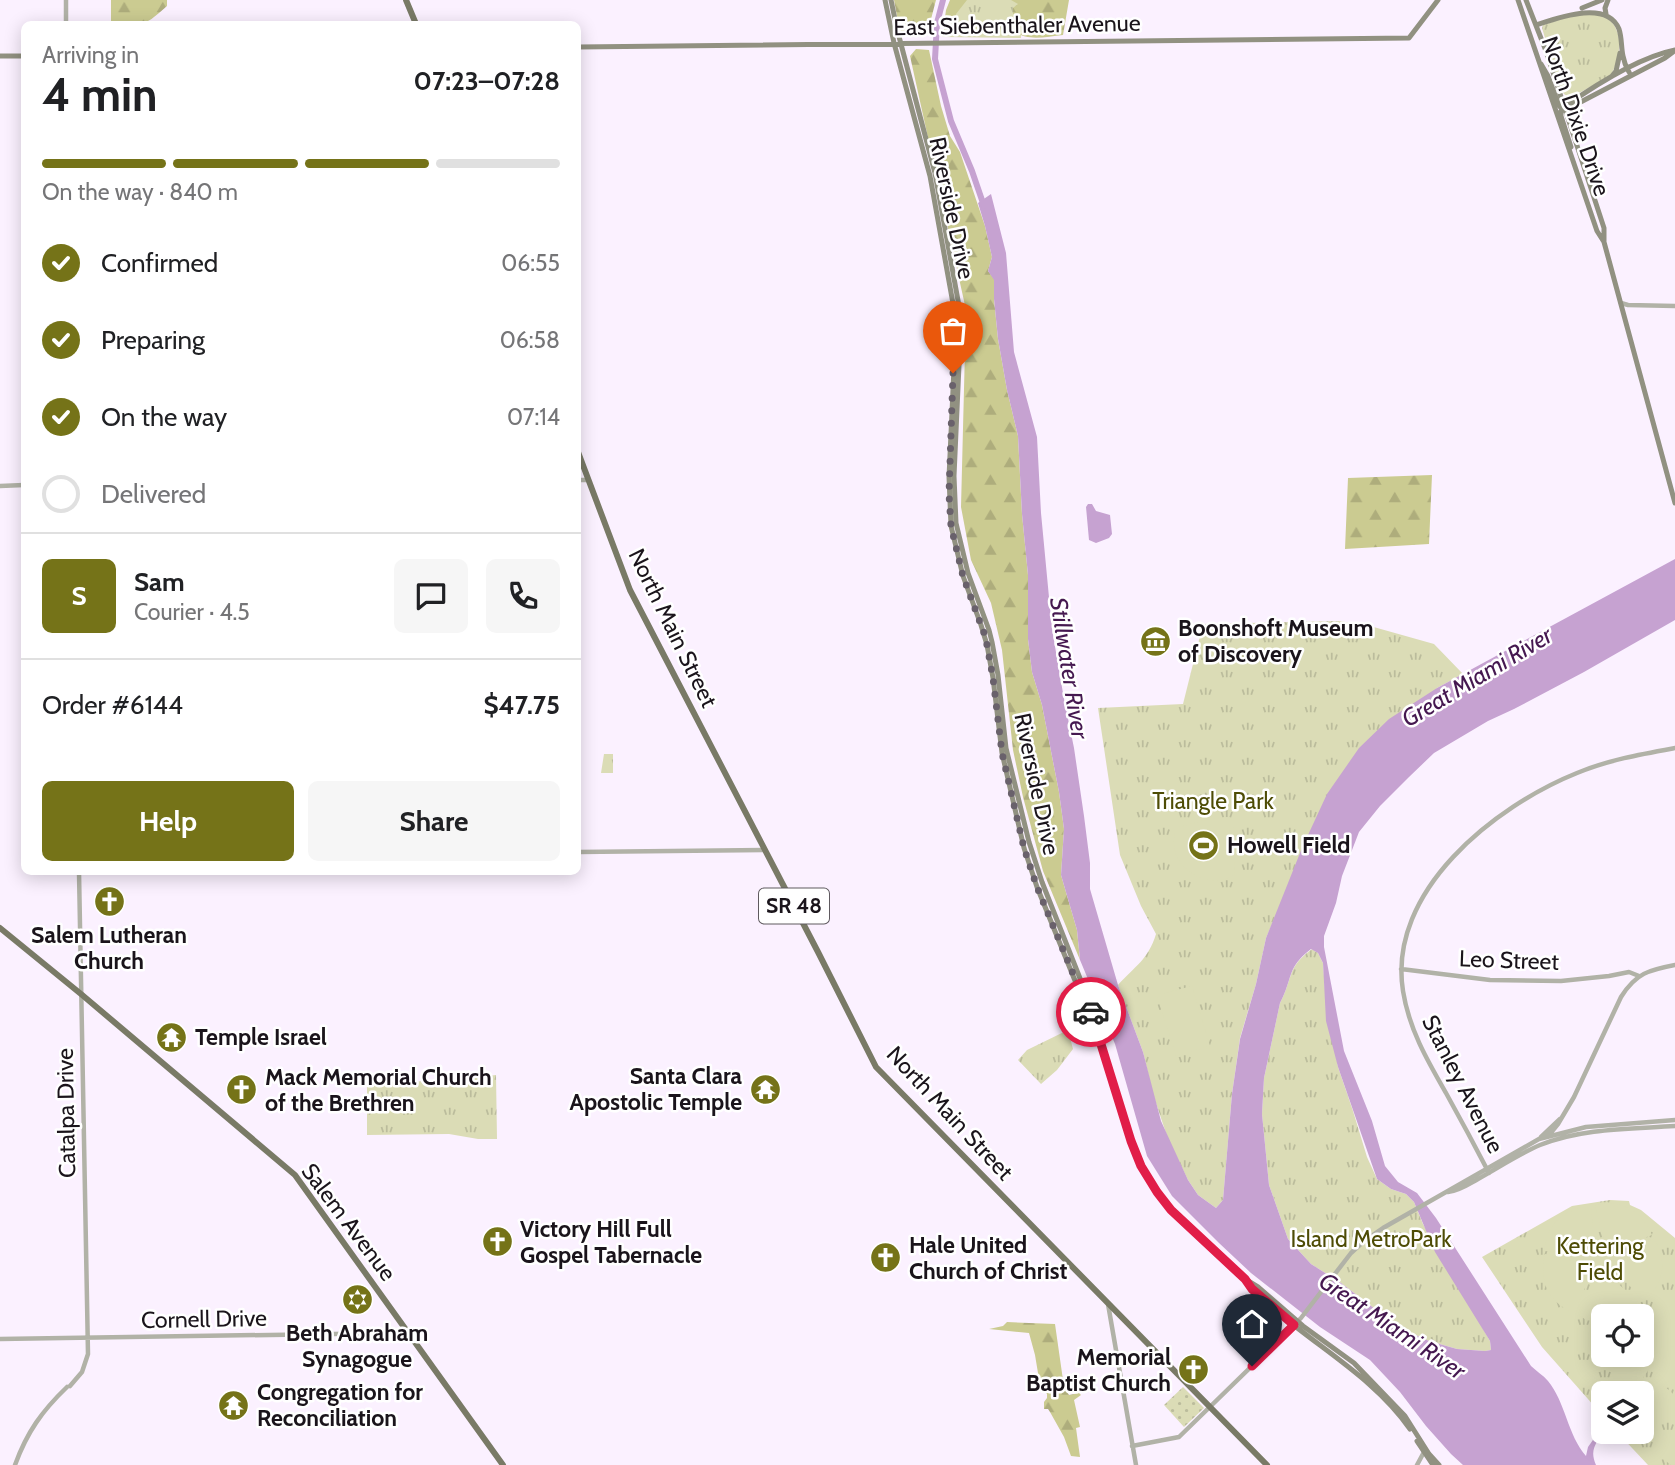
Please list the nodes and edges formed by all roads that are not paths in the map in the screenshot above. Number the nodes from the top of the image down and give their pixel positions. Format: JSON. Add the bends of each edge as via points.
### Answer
{"nodes":[{"id":1,"x":66,"y":0,"type":"edge"},
{"id":2,"x":406,"y":0,"type":"edge"},
{"id":3,"x":885,"y":0,"type":"edge"},
{"id":4,"x":891,"y":0,"type":"edge"},
{"id":5,"x":1438,"y":0,"type":"edge"},
{"id":6,"x":1518,"y":0,"type":"edge"},
{"id":7,"x":1527,"y":0,"type":"edge"},
{"id":8,"x":1602,"y":0,"type":"edge"},
{"id":9,"x":1608,"y":0,"type":"edge"},
{"id":10,"x":1578,"y":11,"type":"junction"},
{"id":11,"x":1606,"y":14,"type":"junction"},
{"id":12,"x":66,"y":21,"type":"edge"},
{"id":13,"x":415,"y":21,"type":"edge"},
{"id":14,"x":1536,"y":25,"type":"junction"},
{"id":15,"x":1531,"y":39,"type":"junction"},
{"id":16,"x":897,"y":43,"type":"junction"},
{"id":17,"x":1622,"y":46,"type":"junction"},
{"id":18,"x":581,"y":47,"type":"edge"},
{"id":19,"x":1675,"y":50,"type":"edge"},
{"id":20,"x":21,"y":55,"type":"edge"},
{"id":21,"x":0,"y":56,"type":"edge"},
{"id":22,"x":1537,"y":58,"type":"junction"},
{"id":23,"x":1660,"y":60,"type":"junction"},
{"id":24,"x":1549,"y":62,"type":"junction"},
{"id":25,"x":1631,"y":69,"type":"junction"},
{"id":26,"x":1610,"y":78,"type":"junction"},
{"id":27,"x":1559,"y":91,"type":"junction"},
{"id":28,"x":1599,"y":92,"type":"junction"},
{"id":29,"x":1581,"y":95,"type":"junction"},
{"id":30,"x":1577,"y":104,"type":"junction"},
{"id":31,"x":1564,"y":107,"type":"junction"},
{"id":32,"x":1572,"y":132,"type":"junction"},
{"id":33,"x":1570,"y":155,"type":"junction"},
{"id":34,"x":1604,"y":242,"type":"junction"},
{"id":35,"x":1621,"y":303,"type":"junction"},
{"id":36,"x":1675,"y":306,"type":"edge"},
{"id":37,"x":581,"y":460,"type":"edge"},
{"id":38,"x":581,"y":480,"type":"edge"},
{"id":39,"x":588,"y":480,"type":"junction"},
{"id":40,"x":21,"y":485,"type":"edge"},
{"id":41,"x":0,"y":486,"type":"edge"},
{"id":42,"x":1675,"y":503,"type":"edge"},
{"id":43,"x":1675,"y":748,"type":"edge"},
{"id":44,"x":765,"y":850,"type":"junction"},
{"id":45,"x":581,"y":852,"type":"edge"},
{"id":46,"x":79,"y":875,"type":"edge"},
{"id":47,"x":0,"y":928,"type":"edge"},
{"id":48,"x":1675,"y":965,"type":"edge"},
{"id":49,"x":1401,"y":969,"type":"junction"},
{"id":50,"x":1616,"y":975,"type":"junction"},
{"id":51,"x":1639,"y":976,"type":"junction"},
{"id":52,"x":1632,"y":982,"type":"junction"},
{"id":53,"x":81,"y":994,"type":"junction"},
{"id":54,"x":1561,"y":1118,"type":"junction"},
{"id":55,"x":1675,"y":1120,"type":"edge"},
{"id":56,"x":1634,"y":1126,"type":"junction"},
{"id":57,"x":1675,"y":1126,"type":"edge"},
{"id":58,"x":1547,"y":1137,"type":"junction"},
{"id":59,"x":1539,"y":1139,"type":"junction"},
{"id":60,"x":1539,"y":1145,"type":"junction"},
{"id":61,"x":1488,"y":1170,"type":"junction"},
{"id":62,"x":1108,"y":1303,"type":"junction"},
{"id":63,"x":1297,"y":1321,"type":"junction"},
{"id":64,"x":408,"y":1331,"type":"junction"},
{"id":65,"x":88,"y":1338,"type":"junction"},
{"id":66,"x":0,"y":1339,"type":"edge"},
{"id":67,"x":1210,"y":1408,"type":"junction"},
{"id":68,"x":1132,"y":1446,"type":"junction"},
{"id":69,"x":1424,"y":1452,"type":"junction"},
{"id":70,"x":16,"y":1465,"type":"edge"},
{"id":71,"x":503,"y":1465,"type":"edge"},
{"id":72,"x":1136,"y":1465,"type":"edge"},
{"id":73,"x":1267,"y":1465,"type":"edge"},
{"id":74,"x":1416,"y":1465,"type":"edge"},
{"id":75,"x":1433,"y":1465,"type":"edge"},
{"id":76,"x":1439,"y":1465,"type":"edge"}],
"edges":[{"from":1,"to":12,"type":"street"},
{"from":2,"to":13,"type":"main road"},
{"from":3,"to":16,"type":"main road","name":"Riverside Drive"},
{"from":4,"to":16,"type":"main road","name":"Riverside Drive"},
{"from":5,"to":16,"type":"main road","name":"East Siebenthaler Avenue","via":[[1409,38]]},
{"from":6,"to":15,"type":"main road","name":"North Dixie Drive"},
{"from":7,"to":14,"type":"main road","name":"North Dixie Drive"},
{"from":8,"to":10,"type":"main road"},
{"from":9,"to":11,"type":"main road"},
{"from":10,"to":11,"type":"main road","via":[[1593,9]]},
{"from":10,"to":14,"type":"main road"},
{"from":11,"to":17,"type":"main road","via":[[1618,25]]},
{"from":14,"to":24,"type":"main road","name":"North Dixie Drive"},
{"from":15,"to":22,"type":"main road","name":"North Dixie Drive"},
{"from":15,"to":24,"type":"main road","via":[[1540,42]]},
{"from":16,"to":18,"type":"main road","name":"East Siebenthaler Avenue"},
{"from":16,"to":63,"type":"main road","name":"Riverside Drive","via":[[935,173],[960,306],[956,523],[989,630],[1006,748],[1029,842],[1083,986],[1141,1166],[1171,1210]]},
{"from":17,"to":25,"type":"main road"},
{"from":17,"to":26,"type":"main road"},
{"from":19,"to":23,"type":"main road"},
{"from":19,"to":25,"type":"main road","via":[[1659,53]]},
{"from":20,"to":21,"type":"main road"},
{"from":22,"to":31,"type":"main road","via":[[1560,107]]},
{"from":22,"to":33,"type":"main road","name":"North Dixie Drive"},
{"from":23,"to":25,"type":"main road"},
{"from":23,"to":28,"type":"main road"},
{"from":24,"to":27,"type":"main road","name":"North Dixie Drive"},
{"from":25,"to":26,"type":"main road"},
{"from":25,"to":28,"type":"main road"},
{"from":26,"to":29,"type":"main road"},
{"from":27,"to":29,"type":"main road","via":[[1570,98]]},
{"from":27,"to":31,"type":"main road","name":"North Dixie Drive"},
{"from":28,"to":30,"type":"main road"},
{"from":29,"to":31,"type":"main road"},
{"from":30,"to":31,"type":"main road"},
{"from":30,"to":32,"type":"main road"},
{"from":31,"to":32,"type":"main road","name":"North Dixie Drive"},
{"from":31,"to":33,"type":"main road","via":[[1561,116]]},
{"from":32,"to":34,"type":"main road","name":"North Dixie Drive","via":[[1604,228]]},
{"from":33,"to":34,"type":"main road","name":"North Dixie Drive"},
{"from":34,"to":35,"type":"main road","name":"North Dixie Drive"},
{"from":35,"to":36,"type":"street"},
{"from":35,"to":42,"type":"main road","name":"North Dixie Drive"},
{"from":37,"to":39,"type":"main road","name":"North Main Street","number":"SR 48"},
{"from":38,"to":39,"type":"street"},
{"from":39,"to":44,"type":"main road","name":"North Main Street","number":"SR 48","via":[[631,590]]},
{"from":40,"to":41,"type":"street"},
{"from":43,"to":49,"type":"street","name":"Stanley Avenue","via":[[1579,772],[1495,819],[1459,851],[1427,892],[1409,928]]},
{"from":44,"to":45,"type":"street"},
{"from":44,"to":62,"type":"main road","name":"North Main Street","number":"SR 48","via":[[876,1067]]},
{"from":46,"to":53,"type":"street","name":"Catalpa Drive"},
{"from":47,"to":53,"type":"main road","name":"Salem Avenue"},
{"from":48,"to":51,"type":"street","name":"Leo Street"},
{"from":49,"to":50,"type":"street","name":"Leo Street","via":[[1490,980],[1561,981]]},
{"from":49,"to":61,"type":"street","name":"Stanley Avenue","via":[[1405,1002],[1418,1042]]},
{"from":50,"to":51,"type":"street","name":"Leo Street","via":[[1629,972]]},
{"from":50,"to":52,"type":"street","name":"Leo Street"},
{"from":51,"to":52,"type":"street","name":"Leo Street"},
{"from":52,"to":54,"type":"street"},
{"from":53,"to":64,"type":"main road","name":"Salem Avenue","via":[[295,1175]]},
{"from":53,"to":65,"type":"street","name":"Catalpa Drive"},
{"from":54,"to":58,"type":"street"},
{"from":54,"to":59,"type":"street"},
{"from":55,"to":56,"type":"street"},
{"from":56,"to":57,"type":"street"},
{"from":56,"to":58,"type":"street","via":[[1586,1127]]},
{"from":56,"to":60,"type":"street"},
{"from":58,"to":59,"type":"street"},
{"from":58,"to":60,"type":"street"},
{"from":59,"to":61,"type":"street"},
{"from":60,"to":61,"type":"street"},
{"from":61,"to":63,"type":"street","via":[[1364,1241]]},
{"from":62,"to":67,"type":"main road","name":"North Main Street","number":"SR 48"},
{"from":62,"to":68,"type":"street"},
{"from":63,"to":67,"type":"street"},
{"from":63,"to":69,"type":"main road","name":"Riverside Drive","via":[[1362,1377],[1406,1424]]},
{"from":63,"to":76,"type":"main road","name":"Riverside Drive","via":[[1350,1360],[1396,1406]]},
{"from":64,"to":65,"type":"street","name":"Cornell Drive"},
{"from":64,"to":71,"type":"main road","name":"Salem Avenue"},
{"from":65,"to":66,"type":"street","name":"Cornell Drive"},
{"from":65,"to":70,"type":"street","name":"Catalpa Drive","via":[[82,1372],[32,1427]]},
{"from":67,"to":68,"type":"street","via":[[1179,1437]]},
{"from":67,"to":73,"type":"main road","name":"North Main Street","number":"SR 48"},
{"from":68,"to":72,"type":"street"},
{"from":69,"to":74,"type":"street"},
{"from":69,"to":75,"type":"main road","name":"Riverside Drive"}]}
